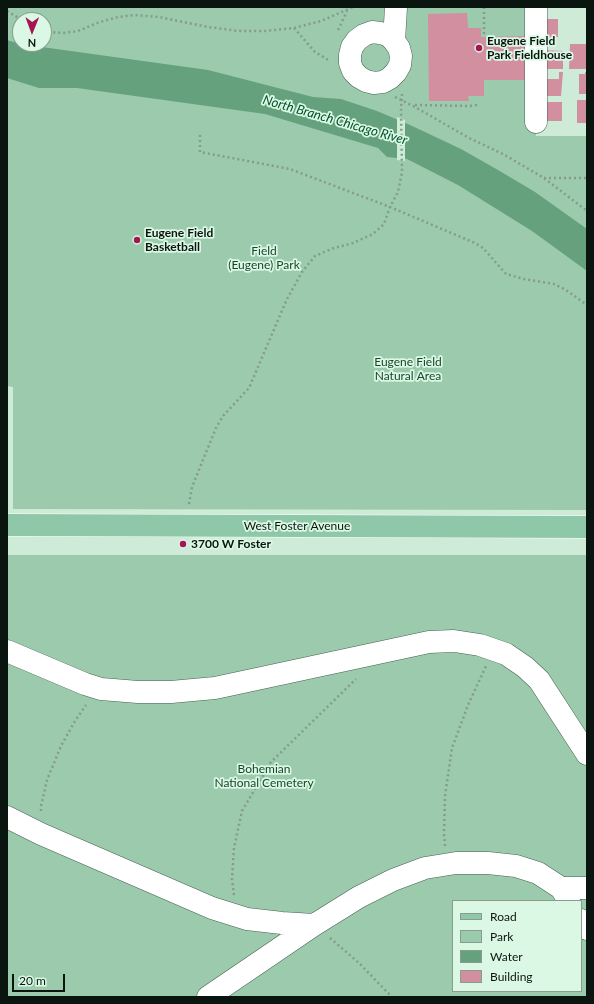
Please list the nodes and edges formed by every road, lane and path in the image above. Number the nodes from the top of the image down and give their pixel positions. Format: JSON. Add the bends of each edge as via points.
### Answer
{"nodes":[{"id":1,"x":353,"y":7,"type":"edge"},
{"id":2,"x":396,"y":7,"type":"edge"},
{"id":3,"x":484,"y":7,"type":"edge"},
{"id":4,"x":536,"y":7,"type":"edge"},
{"id":5,"x":131,"y":10,"type":"dead end"},
{"id":6,"x":130,"y":16,"type":"junction"},
{"id":7,"x":52,"y":32,"type":"edge"},
{"id":8,"x":484,"y":37,"type":"dead end"},
{"id":9,"x":394,"y":41,"type":"dead end"},
{"id":10,"x":415,"y":105,"type":"dead end"},
{"id":11,"x":477,"y":105,"type":"dead end"},
{"id":12,"x":536,"y":122,"type":"dead end"},
{"id":13,"x":200,"y":135,"type":"dead end"},
{"id":14,"x":544,"y":178,"type":"junction"},
{"id":15,"x":587,"y":178,"type":"edge"},
{"id":16,"x":390,"y":207,"type":"junction"},
{"id":17,"x":587,"y":211,"type":"edge"},
{"id":18,"x":587,"y":305,"type":"edge"},
{"id":19,"x":189,"y":504,"type":"dead end"},
{"id":20,"x":7,"y":525,"type":"edge"},
{"id":21,"x":587,"y":526,"type":"edge"},
{"id":22,"x":494,"y":650,"type":"junction"},
{"id":23,"x":7,"y":651,"type":"edge"},
{"id":24,"x":361,"y":674,"type":"dead end"},
{"id":25,"x":102,"y":689,"type":"junction"},
{"id":26,"x":587,"y":754,"type":"edge"},
{"id":27,"x":7,"y":817,"type":"edge"},
{"id":28,"x":41,"y":834,"type":"junction"},
{"id":29,"x":448,"y":864,"type":"junction"},
{"id":30,"x":587,"y":888,"type":"edge"},
{"id":31,"x":565,"y":894,"type":"edge"},
{"id":32,"x":237,"y":915,"type":"junction"},
{"id":33,"x":314,"y":925,"type":"junction"},
{"id":34,"x":208,"y":997,"type":"edge"},
{"id":35,"x":392,"y":997,"type":"edge"}],
"edges":[{"from":1,"to":6,"type":"path","via":[[321,22],[265,31],[239,31]]},
{"from":2,"to":9,"type":"street"},
{"from":3,"to":8,"type":"path"},
{"from":4,"to":12,"type":"street"},
{"from":5,"to":6,"type":"path"},
{"from":6,"to":7,"type":"path","via":[[100,22],[78,31]]},
{"from":10,"to":11,"type":"path"},
{"from":13,"to":16,"type":"path","via":[[200,152],[290,169]]},
{"from":14,"to":15,"type":"path"},
{"from":14,"to":16,"type":"path","via":[[402,100],[402,172],[398,192]]},
{"from":14,"to":17,"type":"path"},
{"from":16,"to":18,"type":"path","via":[[475,243],[483,248],[506,274],[554,284]]},
{"from":16,"to":19,"type":"path","via":[[384,224],[373,234],[315,256],[302,272],[287,299],[248,388],[223,416],[216,428],[192,487]]},
{"from":20,"to":21,"type":"main road","name":"West Foster Avenue"},
{"from":22,"to":25,"type":"street","via":[[454,641],[429,642],[215,688],[164,692]]},
{"from":22,"to":26,"type":"street","via":[[506,654],[539,680]]},
{"from":22,"to":29,"type":"path","via":[[468,705],[452,748],[445,796],[444,834]]},
{"from":23,"to":25,"type":"street"},
{"from":24,"to":32,"type":"path","via":[[271,762],[242,811],[234,848],[232,879]]},
{"from":25,"to":28,"type":"path","via":[[90,700],[61,746],[47,780],[41,806]]},
{"from":27,"to":28,"type":"street"},
{"from":28,"to":32,"type":"street","via":[[212,908]]},
{"from":29,"to":31,"type":"street","via":[[488,863],[516,866],[538,873]]},
{"from":29,"to":33,"type":"street","via":[[425,868],[393,880],[359,897]]},
{"from":30,"to":31,"type":"street"},
{"from":32,"to":33,"type":"street","via":[[247,919]]},
{"from":33,"to":34,"type":"street"},
{"from":33,"to":35,"type":"path","via":[[359,963]]}]}
